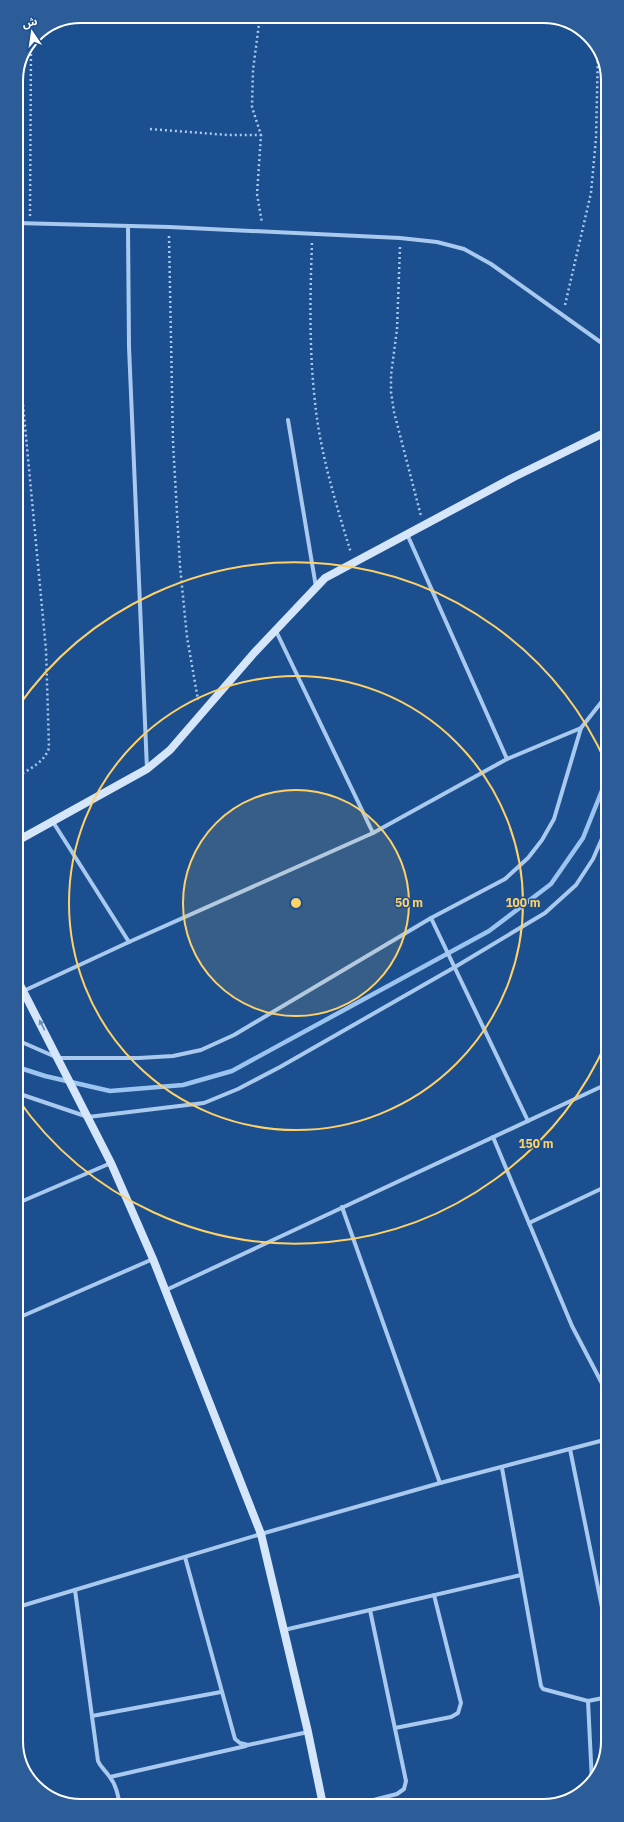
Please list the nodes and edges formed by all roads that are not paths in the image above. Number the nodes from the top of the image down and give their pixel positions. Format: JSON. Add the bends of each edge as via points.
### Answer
{"nodes":[{"id":1,"x":23,"y":224,"type":"edge"},
{"id":2,"x":128,"y":226,"type":"junction"},
{"id":3,"x":601,"y":342,"type":"edge"},
{"id":4,"x":288,"y":420,"type":"dead end"},
{"id":5,"x":601,"y":434,"type":"edge"},
{"id":6,"x":406,"y":534,"type":"junction"},
{"id":7,"x":316,"y":588,"type":"junction"},
{"id":8,"x":276,"y":631,"type":"junction"},
{"id":9,"x":601,"y":703,"type":"edge"},
{"id":10,"x":582,"y":728,"type":"junction"},
{"id":11,"x":507,"y":759,"type":"junction"},
{"id":12,"x":147,"y":769,"type":"junction"},
{"id":13,"x":53,"y":822,"type":"junction"},
{"id":14,"x":373,"y":833,"type":"junction"},
{"id":15,"x":23,"y":838,"type":"edge"},
{"id":16,"x":601,"y":841,"type":"edge"},
{"id":17,"x":431,"y":918,"type":"junction"},
{"id":18,"x":129,"y":942,"type":"junction"},
{"id":19,"x":455,"y":967,"type":"junction"},
{"id":20,"x":23,"y":992,"type":"edge"},
{"id":21,"x":23,"y":997,"type":"edge"},
{"id":22,"x":23,"y":1043,"type":"edge"},
{"id":23,"x":58,"y":1058,"type":"junction"},
{"id":24,"x":601,"y":1087,"type":"edge"},
{"id":25,"x":23,"y":1095,"type":"edge"},
{"id":26,"x":88,"y":1117,"type":"junction"},
{"id":27,"x":528,"y":1121,"type":"junction"},
{"id":28,"x":493,"y":1137,"type":"junction"},
{"id":29,"x":111,"y":1163,"type":"junction"},
{"id":30,"x":601,"y":1189,"type":"edge"},
{"id":31,"x":23,"y":1201,"type":"edge"},
{"id":32,"x":342,"y":1207,"type":"junction"},
{"id":33,"x":529,"y":1223,"type":"junction"},
{"id":34,"x":154,"y":1259,"type":"junction"},
{"id":35,"x":166,"y":1290,"type":"junction"},
{"id":36,"x":23,"y":1316,"type":"edge"},
{"id":37,"x":601,"y":1382,"type":"edge"},
{"id":38,"x":601,"y":1441,"type":"edge"},
{"id":39,"x":570,"y":1449,"type":"junction"},
{"id":40,"x":502,"y":1468,"type":"junction"},
{"id":41,"x":440,"y":1484,"type":"junction"},
{"id":42,"x":261,"y":1534,"type":"junction"},
{"id":43,"x":185,"y":1557,"type":"junction"},
{"id":44,"x":520,"y":1575,"type":"junction"},
{"id":45,"x":75,"y":1590,"type":"junction"},
{"id":46,"x":434,"y":1595,"type":"junction"},
{"id":47,"x":601,"y":1602,"type":"edge"},
{"id":48,"x":23,"y":1606,"type":"edge"},
{"id":49,"x":370,"y":1610,"type":"junction"},
{"id":50,"x":284,"y":1630,"type":"junction"},
{"id":51,"x":221,"y":1692,"type":"junction"},
{"id":52,"x":601,"y":1698,"type":"edge"},
{"id":53,"x":588,"y":1701,"type":"junction"},
{"id":54,"x":92,"y":1716,"type":"junction"},
{"id":55,"x":395,"y":1728,"type":"junction"},
{"id":56,"x":308,"y":1732,"type":"junction"},
{"id":57,"x":248,"y":1745,"type":"junction"},
{"id":58,"x":592,"y":1772,"type":"edge"},
{"id":59,"x":110,"y":1776,"type":"junction"},
{"id":60,"x":118,"y":1799,"type":"edge"},
{"id":61,"x":322,"y":1799,"type":"edge"},
{"id":62,"x":377,"y":1799,"type":"edge"}],
"edges":[{"from":1,"to":2,"type":"street"},
{"from":2,"to":3,"type":"street","via":[[400,238],[464,248],[491,264]]},
{"from":2,"to":12,"type":"street","via":[[129,347]]},
{"from":4,"to":7,"type":"street"},
{"from":5,"to":6,"type":"street"},
{"from":6,"to":7,"type":"street","via":[[325,578]]},
{"from":6,"to":11,"type":"street"},
{"from":7,"to":8,"type":"street"},
{"from":8,"to":12,"type":"street","via":[[170,750]]},
{"from":8,"to":14,"type":"street"},
{"from":9,"to":10,"type":"street"},
{"from":10,"to":11,"type":"street"},
{"from":10,"to":17,"type":"street","via":[[554,819],[528,858],[505,879]]},
{"from":11,"to":14,"type":"street"},
{"from":12,"to":13,"type":"street"},
{"from":13,"to":15,"type":"street"},
{"from":13,"to":18,"type":"street"},
{"from":14,"to":18,"type":"street"},
{"from":16,"to":19,"type":"street","via":[[593,859],[576,885],[545,913]]},
{"from":17,"to":19,"type":"street"},
{"from":17,"to":23,"type":"street","via":[[234,1035],[201,1050],[173,1056],[138,1058]]},
{"from":18,"to":20,"type":"street"},
{"from":19,"to":26,"type":"street","via":[[280,1067],[204,1103]]},
{"from":19,"to":27,"type":"street"},
{"from":23,"to":21,"type":"street","one_way":true},
{"from":22,"to":23,"type":"street"},
{"from":23,"to":26,"type":"street"},
{"from":24,"to":27,"type":"street"},
{"from":25,"to":26,"type":"street"},
{"from":26,"to":29,"type":"street"},
{"from":27,"to":28,"type":"street"},
{"from":28,"to":32,"type":"street"},
{"from":28,"to":33,"type":"street"},
{"from":29,"to":31,"type":"street"},
{"from":29,"to":34,"type":"street"},
{"from":30,"to":33,"type":"street"},
{"from":32,"to":35,"type":"street"},
{"from":32,"to":41,"type":"street"},
{"from":33,"to":37,"type":"street","via":[[572,1326]]},
{"from":34,"to":35,"type":"street"},
{"from":34,"to":36,"type":"street"},
{"from":35,"to":42,"type":"street"},
{"from":38,"to":39,"type":"street"},
{"from":39,"to":40,"type":"street"},
{"from":39,"to":47,"type":"street"},
{"from":40,"to":41,"type":"street"},
{"from":40,"to":44,"type":"street"},
{"from":41,"to":42,"type":"street"},
{"from":42,"to":43,"type":"street"},
{"from":42,"to":50,"type":"street"},
{"from":43,"to":45,"type":"street"},
{"from":43,"to":51,"type":"street"},
{"from":44,"to":46,"type":"street"},
{"from":44,"to":53,"type":"street","via":[[541,1686],[543,1689]]},
{"from":45,"to":48,"type":"street"},
{"from":45,"to":54,"type":"street"},
{"from":46,"to":49,"type":"street"},
{"from":46,"to":55,"type":"street","via":[[461,1703],[458,1713],[451,1717]]},
{"from":49,"to":50,"type":"street"},
{"from":49,"to":55,"type":"street"},
{"from":50,"to":56,"type":"street"},
{"from":51,"to":54,"type":"street"},
{"from":51,"to":57,"type":"street","via":[[235,1739]]},
{"from":52,"to":53,"type":"street"},
{"from":53,"to":58,"type":"street"},
{"from":54,"to":59,"type":"street","via":[[98,1761],[101,1768]]},
{"from":55,"to":62,"type":"street","via":[[406,1781],[404,1789],[397,1794]]},
{"from":56,"to":57,"type":"street"},
{"from":56,"to":61,"type":"street"},
{"from":57,"to":59,"type":"street"},
{"from":59,"to":60,"type":"street"}]}
